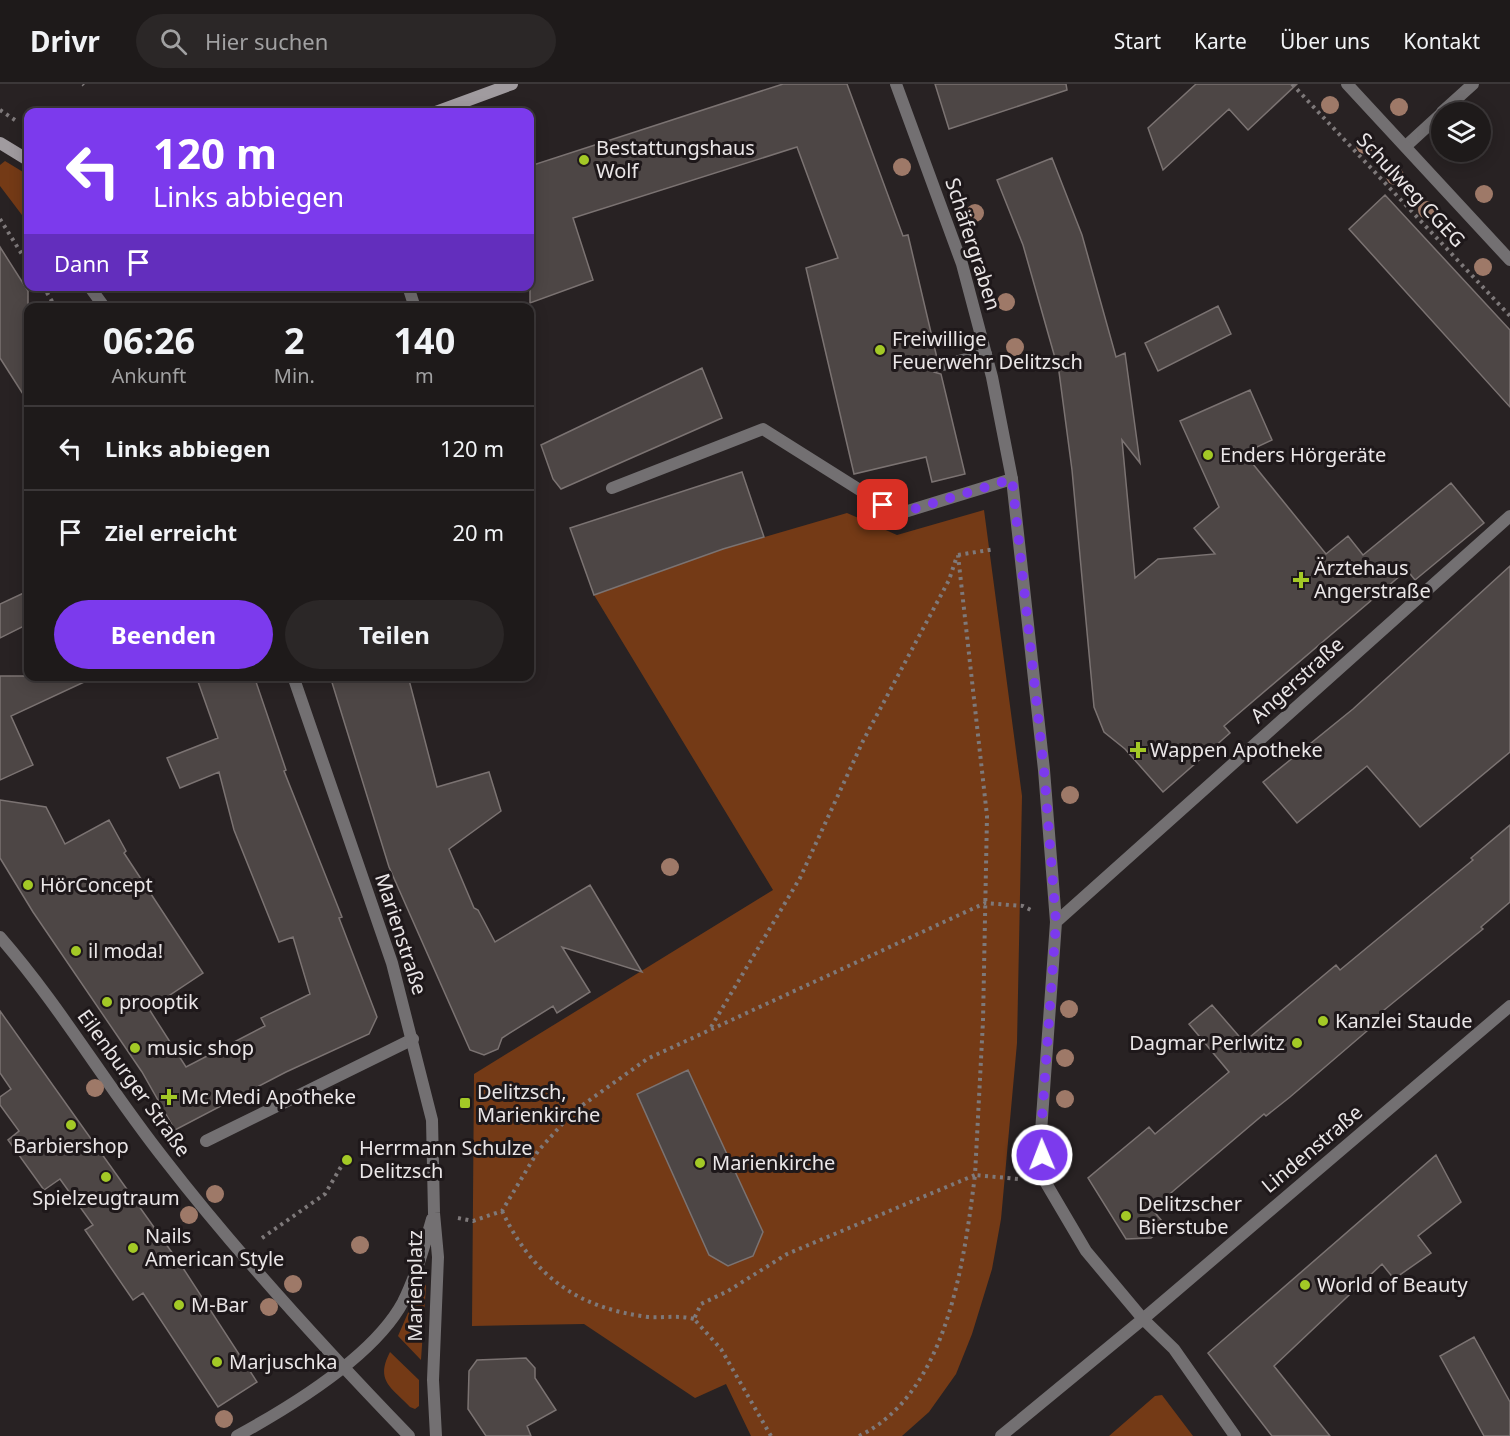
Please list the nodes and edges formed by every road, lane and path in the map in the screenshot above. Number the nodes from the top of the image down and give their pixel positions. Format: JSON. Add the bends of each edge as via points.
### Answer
{"nodes":[{"id":1,"x":512,"y":84,"type":"edge"},
{"id":2,"x":896,"y":84,"type":"edge"},
{"id":3,"x":1292,"y":84,"type":"edge"},
{"id":4,"x":1347,"y":84,"type":"edge"},
{"id":5,"x":1473,"y":84,"type":"edge"},
{"id":6,"x":494,"y":87,"type":"edge"},
{"id":7,"x":1454,"y":102,"type":"edge"},
{"id":8,"x":445,"y":108,"type":"edge"},
{"id":9,"x":1431,"y":123,"type":"edge"},
{"id":10,"x":0,"y":143,"type":"edge"},
{"id":11,"x":1406,"y":146,"type":"junction"},
{"id":12,"x":24,"y":158,"type":"edge"},
{"id":13,"x":0,"y":219,"type":"edge"},
{"id":14,"x":24,"y":258,"type":"edge"},
{"id":15,"x":1510,"y":261,"type":"edge"},
{"id":16,"x":93,"y":291,"type":"edge"},
{"id":17,"x":102,"y":303,"type":"edge"},
{"id":18,"x":1510,"y":316,"type":"edge"},
{"id":19,"x":986,"y":354,"type":"junction"},
{"id":20,"x":939,"y":366,"type":"dead end"},
{"id":21,"x":1012,"y":479,"type":"junction"},
{"id":22,"x":612,"y":488,"type":"dead end"},
{"id":23,"x":1510,"y":516,"type":"edge"},
{"id":24,"x":989,"y":549,"type":"dead end"},
{"id":25,"x":958,"y":555,"type":"junction"},
{"id":26,"x":294,"y":681,"type":"edge"},
{"id":27,"x":985,"y":903,"type":"junction"},
{"id":28,"x":1023,"y":906,"type":"dead end"},
{"id":29,"x":1056,"y":922,"type":"junction"},
{"id":30,"x":0,"y":937,"type":"edge"},
{"id":31,"x":1510,"y":1006,"type":"edge"},
{"id":32,"x":710,"y":1028,"type":"junction"},
{"id":33,"x":413,"y":1039,"type":"junction"},
{"id":34,"x":206,"y":1141,"type":"dead end"},
{"id":35,"x":342,"y":1165,"type":"dead end"},
{"id":36,"x":975,"y":1175,"type":"junction"},
{"id":37,"x":1043,"y":1178,"type":"junction"},
{"id":38,"x":502,"y":1211,"type":"junction"},
{"id":39,"x":434,"y":1212,"type":"junction"},
{"id":40,"x":242,"y":1253,"type":"junction"},
{"id":41,"x":694,"y":1319,"type":"junction"},
{"id":42,"x":1143,"y":1319,"type":"junction"},
{"id":43,"x":343,"y":1368,"type":"junction"},
{"id":44,"x":237,"y":1436,"type":"edge"},
{"id":45,"x":409,"y":1436,"type":"edge"},
{"id":46,"x":436,"y":1436,"type":"edge"},
{"id":47,"x":771,"y":1436,"type":"edge"},
{"id":48,"x":859,"y":1436,"type":"edge"},
{"id":49,"x":1001,"y":1436,"type":"edge"},
{"id":50,"x":1235,"y":1436,"type":"edge"}],
"edges":[{"from":1,"to":6,"type":"street"},
{"from":2,"to":19,"type":"street","name":"Schäfergraben","via":[[962,264]]},
{"from":3,"to":18,"type":"path","name":"Schulweg CGEG"},
{"from":4,"to":11,"type":"street"},
{"from":5,"to":7,"type":"street"},
{"from":6,"to":8,"type":"street"},
{"from":9,"to":11,"type":"street"},
{"from":10,"to":12,"type":"street"},
{"from":11,"to":15,"type":"street"},
{"from":13,"to":14,"type":"path"},
{"from":16,"to":17,"type":"street"},
{"from":19,"to":20,"type":"street"},
{"from":19,"to":21,"type":"street","name":"Schäfergraben"},
{"from":21,"to":22,"type":"street","via":[[898,514],[763,429]]},
{"from":21,"to":29,"type":"street","name":"Schäfergraben","via":[[1044,770]]},
{"from":23,"to":29,"type":"street","name":"Angerstraße"},
{"from":24,"to":25,"type":"path"},
{"from":25,"to":27,"type":"path","via":[[987,816]]},
{"from":25,"to":32,"type":"path","via":[[949,580],[863,741],[800,878]]},
{"from":26,"to":33,"type":"street","name":"Marienstraße","via":[[392,963]]},
{"from":27,"to":28,"type":"path"},
{"from":27,"to":32,"type":"path"},
{"from":27,"to":36,"type":"path"},
{"from":29,"to":37,"type":"street","name":"Schäfergraben","via":[[1041,1132]]},
{"from":30,"to":40,"type":"street","name":"Eilenburger Straße","via":[[36,979],[154,1147]]},
{"from":31,"to":42,"type":"street","name":"Lindenstraße"},
{"from":32,"to":38,"type":"path","via":[[714,1028],[647,1059],[573,1112],[538,1151]]},
{"from":33,"to":34,"type":"street"},
{"from":33,"to":39,"type":"street","name":"Marienstraße","via":[[432,1120]]},
{"from":35,"to":40,"type":"path","via":[[326,1194]]},
{"from":36,"to":37,"type":"path","via":[[1006,1180]]},
{"from":36,"to":41,"type":"path","via":[[787,1254],[701,1304]]},
{"from":36,"to":48,"type":"path","via":[[965,1252],[950,1316],[918,1382],[873,1429]]},
{"from":37,"to":42,"type":"street","name":"Schäfergraben","via":[[1086,1251]]},
{"from":38,"to":39,"type":"path","via":[[473,1221]]},
{"from":38,"to":41,"type":"path","via":[[515,1238],[547,1277],[591,1304],[646,1316]]},
{"from":39,"to":43,"type":"street","name":"Marienplatz","via":[[402,1303],[372,1342]]},
{"from":39,"to":46,"type":"street","name":"Marienplatz","via":[[438,1257]]},
{"from":40,"to":43,"type":"street","name":"Eilenburger Straße"},
{"from":41,"to":47,"type":"path","via":[[722,1350]]},
{"from":42,"to":49,"type":"street","name":"Lindenstraße"},
{"from":42,"to":50,"type":"street","name":"Schäfergraben","via":[[1174,1348]]},
{"from":43,"to":44,"type":"street","name":"Marienplatz"},
{"from":43,"to":45,"type":"street","name":"Eilenburger Straße"}]}
